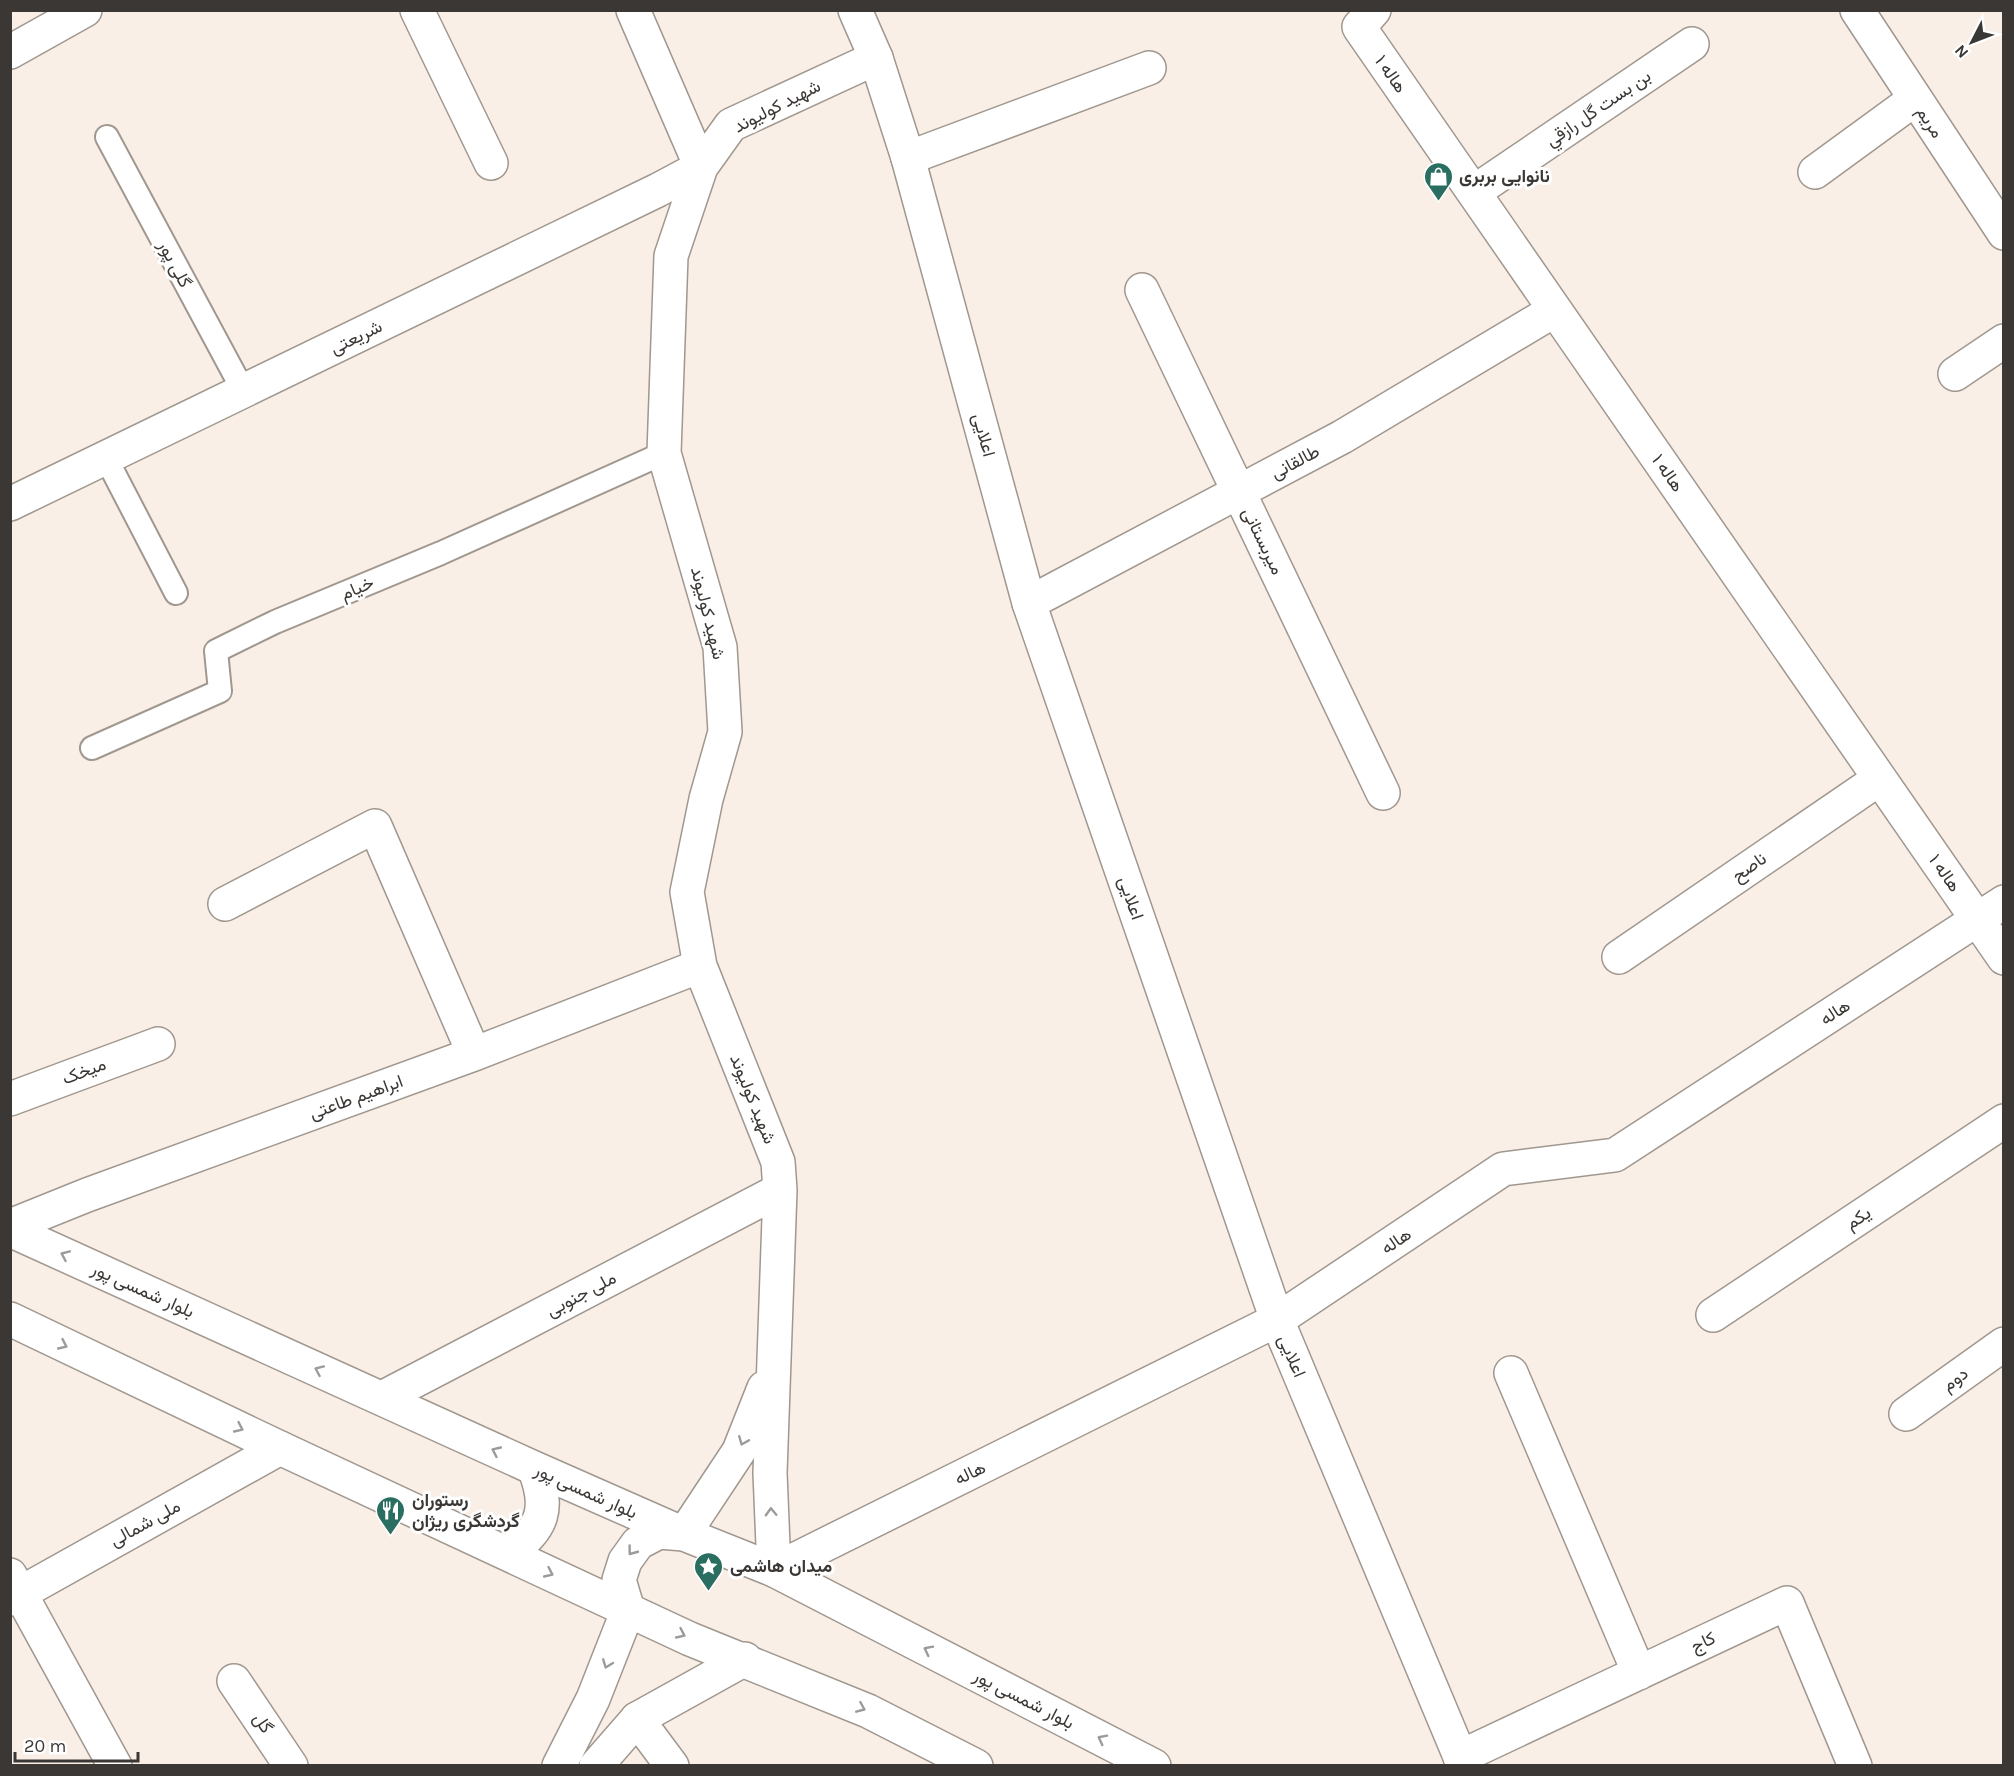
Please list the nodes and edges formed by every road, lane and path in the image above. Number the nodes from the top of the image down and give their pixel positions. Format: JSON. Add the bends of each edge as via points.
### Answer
{"nodes":[{"id":1,"x":85,"y":10,"type":"edge"},
{"id":2,"x":417,"y":10,"type":"edge"},
{"id":3,"x":633,"y":10,"type":"edge"},
{"id":4,"x":855,"y":10,"type":"edge"},
{"id":5,"x":1857,"y":10,"type":"edge"},
{"id":6,"x":1367,"y":19,"type":"edge"},
{"id":7,"x":1692,"y":44,"type":"dead end"},
{"id":8,"x":10,"y":52,"type":"edge"},
{"id":9,"x":876,"y":58,"type":"junction"},
{"id":10,"x":1149,"y":68,"type":"dead end"},
{"id":11,"x":1915,"y":99,"type":"junction"},
{"id":12,"x":107,"y":137,"type":"dead end"},
{"id":13,"x":908,"y":158,"type":"junction"},
{"id":14,"x":491,"y":163,"type":"dead end"},
{"id":15,"x":701,"y":167,"type":"junction"},
{"id":16,"x":1815,"y":172,"type":"dead end"},
{"id":17,"x":1474,"y":192,"type":"junction"},
{"id":18,"x":2004,"y":233,"type":"edge"},
{"id":19,"x":1142,"y":290,"type":"dead end"},
{"id":20,"x":1555,"y":310,"type":"junction"},
{"id":21,"x":2004,"y":341,"type":"edge"},
{"id":22,"x":1955,"y":374,"type":"dead end"},
{"id":23,"x":244,"y":392,"type":"junction"},
{"id":24,"x":664,"y":453,"type":"junction"},
{"id":25,"x":106,"y":458,"type":"junction"},
{"id":26,"x":1239,"y":491,"type":"junction"},
{"id":27,"x":10,"y":504,"type":"edge"},
{"id":28,"x":176,"y":593,"type":"dead end"},
{"id":29,"x":1029,"y":603,"type":"junction"},
{"id":30,"x":92,"y":748,"type":"dead end"},
{"id":31,"x":1879,"y":779,"type":"junction"},
{"id":32,"x":1383,"y":793,"type":"dead end"},
{"id":33,"x":2004,"y":902,"type":"edge"},
{"id":34,"x":225,"y":904,"type":"dead end"},
{"id":35,"x":1977,"y":920,"type":"junction"},
{"id":36,"x":1619,"y":957,"type":"dead end"},
{"id":37,"x":2004,"y":958,"type":"edge"},
{"id":38,"x":700,"y":966,"type":"junction"},
{"id":39,"x":158,"y":1044,"type":"dead end"},
{"id":40,"x":474,"y":1054,"type":"junction"},
{"id":41,"x":10,"y":1099,"type":"edge"},
{"id":42,"x":2004,"y":1121,"type":"edge"},
{"id":43,"x":780,"y":1190,"type":"junction"},
{"id":44,"x":10,"y":1228,"type":"edge"},
{"id":45,"x":1713,"y":1315,"type":"dead end"},
{"id":46,"x":10,"y":1319,"type":"edge"},
{"id":47,"x":1277,"y":1320,"type":"junction"},
{"id":48,"x":2004,"y":1344,"type":"edge"},
{"id":49,"x":773,"y":1367,"type":"junction"},
{"id":50,"x":1511,"y":1373,"type":"dead end"},
{"id":51,"x":382,"y":1398,"type":"junction"},
{"id":52,"x":1906,"y":1414,"type":"dead end"},
{"id":53,"x":280,"y":1448,"type":"junction"},
{"id":54,"x":534,"y":1468,"type":"junction"},
{"id":55,"x":684,"y":1534,"type":"junction"},
{"id":56,"x":508,"y":1553,"type":"junction"},
{"id":57,"x":774,"y":1570,"type":"junction"},
{"id":58,"x":14,"y":1589,"type":"edge"},
{"id":59,"x":628,"y":1610,"type":"junction"},
{"id":60,"x":745,"y":1659,"type":"junction"},
{"id":61,"x":1639,"y":1672,"type":"junction"},
{"id":62,"x":234,"y":1681,"type":"dead end"},
{"id":63,"x":637,"y":1719,"type":"junction"},
{"id":64,"x":1462,"y":1761,"type":"edge"},
{"id":65,"x":968,"y":1763,"type":"edge"},
{"id":66,"x":115,"y":1766,"type":"edge"},
{"id":67,"x":291,"y":1766,"type":"edge"},
{"id":68,"x":559,"y":1766,"type":"edge"},
{"id":69,"x":596,"y":1766,"type":"edge"},
{"id":70,"x":672,"y":1766,"type":"edge"},
{"id":71,"x":1154,"y":1766,"type":"edge"},
{"id":72,"x":1855,"y":1766,"type":"edge"}],
"edges":[{"from":1,"to":8,"type":"street"},
{"from":2,"to":14,"type":"street"},
{"from":3,"to":15,"type":"street"},
{"from":4,"to":9,"type":"street","name":"اعلایی"},
{"from":5,"to":11,"type":"street","name":"مریم"},
{"from":6,"to":17,"type":"street","name":"هاله ۱"},
{"from":7,"to":17,"type":"street","name":"بن بست گل رازقي"},
{"from":9,"to":13,"type":"street","name":"اعلایی"},
{"from":9,"to":15,"type":"street","name":"شهید کولیوند","via":[[731,125]]},
{"from":10,"to":13,"type":"street"},
{"from":11,"to":16,"type":"street"},
{"from":11,"to":18,"type":"street","name":"مریم"},
{"from":12,"to":23,"type":"lane","name":"گلی پور"},
{"from":13,"to":29,"type":"street","name":"اعلایی"},
{"from":15,"to":23,"type":"street","name":"شریعتی"},
{"from":15,"to":24,"type":"street","name":"شهید کولیوند","via":[[671,256]]},
{"from":17,"to":20,"type":"street","name":"هاله ۱"},
{"from":19,"to":26,"type":"street","name":"میربستانی"},
{"from":20,"to":26,"type":"street","name":"طالقانی","via":[[1342,436]]},
{"from":20,"to":31,"type":"street","name":"هاله ۱"},
{"from":21,"to":22,"type":"street"},
{"from":23,"to":25,"type":"street","name":"شریعتی"},
{"from":24,"to":30,"type":"lane","name":"خیام","via":[[216,651],[220,691]]},
{"from":24,"to":38,"type":"street","name":"شهید کولیوند","via":[[720,647],[725,732],[706,799],[687,892]]},
{"from":25,"to":27,"type":"street","name":"شریعتی"},
{"from":25,"to":28,"type":"lane"},
{"from":26,"to":29,"type":"street","name":"طالقانی"},
{"from":26,"to":32,"type":"street","name":"میربستانی"},
{"from":29,"to":47,"type":"street","name":"اعلایی"},
{"from":31,"to":35,"type":"street","name":"هاله ۱"},
{"from":31,"to":36,"type":"street","name":"ناصح"},
{"from":33,"to":35,"type":"street","name":"هاله"},
{"from":34,"to":40,"type":"street","via":[[375,826]]},
{"from":35,"to":37,"type":"street","name":"هاله ۱"},
{"from":35,"to":47,"type":"street","name":"هاله","via":[[1615,1155],[1503,1169]]},
{"from":38,"to":40,"type":"street","name":"ابراهیم طاعتی"},
{"from":38,"to":43,"type":"street","name":"شهید کولیوند","via":[[778,1162]]},
{"from":39,"to":41,"type":"street","name":"میخک"},
{"from":40,"to":44,"type":"street","name":"ابراهیم طاعتی","via":[[87,1195]]},
{"from":42,"to":45,"type":"street","name":"یکم"},
{"from":43,"to":49,"type":"street","name":"شهید کولیوند"},
{"from":43,"to":51,"type":"street","name":"ملی جنوبی"},
{"from":51,"to":44,"type":"street","name":"بلوار شمسی پور","one_way":true},
{"from":46,"to":53,"type":"street","one_way":true},
{"from":47,"to":57,"type":"street","name":"هاله"},
{"from":47,"to":64,"type":"street","name":"اعلایی"},
{"from":48,"to":52,"type":"street","name":"دوم"},
{"from":49,"to":55,"type":"street","name":"شهید کولیوند","one_way":true,"via":[[739,1451]]},
{"from":57,"to":49,"type":"street","name":"شهید کولیوند","one_way":true,"via":[[770,1473]]},
{"from":50,"to":61,"type":"street"},
{"from":54,"to":51,"type":"street","name":"بلوار شمسی پور","one_way":true},
{"from":53,"to":56,"type":"street"},
{"from":53,"to":58,"type":"street","name":"ملی شمالی"},
{"from":54,"to":55,"type":"street","name":"بلوار شمسی پور"},
{"from":54,"to":56,"type":"street","via":[[543,1507],[537,1527],[525,1542]]},
{"from":55,"to":57,"type":"street","name":"بلوار شمسی پور"},
{"from":55,"to":59,"type":"street","one_way":true,"via":[[659,1532],[639,1543],[625,1561],[619,1580]]},
{"from":56,"to":59,"type":"street","one_way":true},
{"from":71,"to":57,"type":"street","name":"بلوار شمسی پور","one_way":true},
{"from":58,"to":66,"type":"street"},
{"from":59,"to":60,"type":"street","one_way":true},
{"from":59,"to":68,"type":"street","one_way":true,"via":[[593,1699]]},
{"from":60,"to":63,"type":"street"},
{"from":60,"to":65,"type":"street","one_way":true,"via":[[868,1711]]},
{"from":61,"to":64,"type":"street","name":"کاج"},
{"from":61,"to":72,"type":"street","name":"کاج","via":[[1787,1603]]},
{"from":62,"to":67,"type":"street","name":"گل"},
{"from":63,"to":69,"type":"street"},
{"from":63,"to":70,"type":"street"}]}
